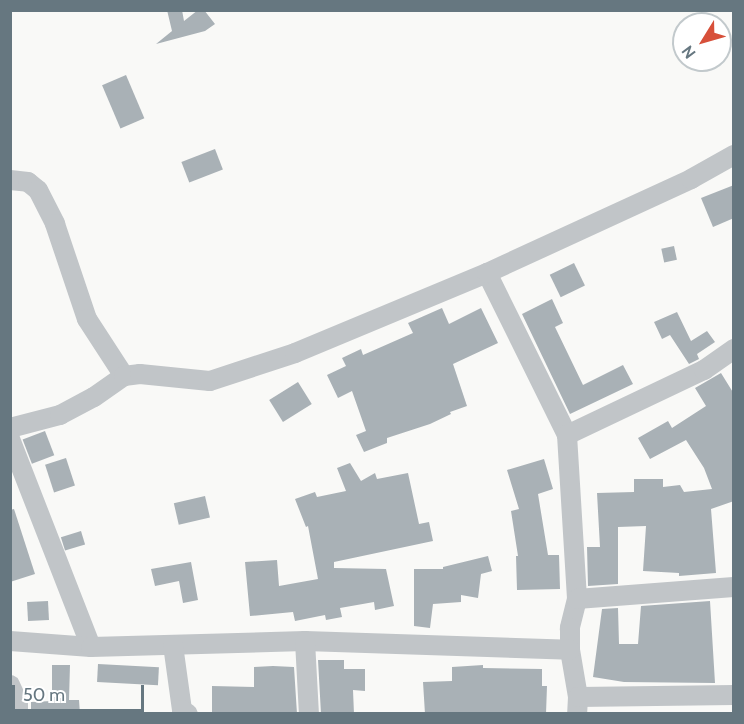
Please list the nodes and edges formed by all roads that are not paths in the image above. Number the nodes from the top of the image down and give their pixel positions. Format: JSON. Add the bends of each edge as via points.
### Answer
{"nodes":[{"id":1,"x":734,"y":155,"type":"edge"},
{"id":2,"x":10,"y":180,"type":"edge"},
{"id":3,"x":487,"y":273,"type":"junction"},
{"id":4,"x":734,"y":349,"type":"edge"},
{"id":5,"x":123,"y":376,"type":"junction"},
{"id":6,"x":10,"y":428,"type":"edge"},
{"id":7,"x":567,"y":435,"type":"junction"},
{"id":8,"x":10,"y":438,"type":"edge"},
{"id":9,"x":734,"y":587,"type":"edge"},
{"id":10,"x":577,"y":598,"type":"junction"},
{"id":11,"x":10,"y":641,"type":"edge"},
{"id":12,"x":305,"y":641,"type":"junction"},
{"id":13,"x":173,"y":645,"type":"junction"},
{"id":14,"x":91,"y":647,"type":"junction"},
{"id":15,"x":570,"y":651,"type":"junction"},
{"id":16,"x":10,"y":685,"type":"edge"},
{"id":17,"x":734,"y":695,"type":"edge"},
{"id":18,"x":578,"y":705,"type":"edge"},
{"id":19,"x":18,"y":714,"type":"edge"},
{"id":20,"x":188,"y":714,"type":"edge"},
{"id":21,"x":309,"y":714,"type":"edge"}],
"edges":[{"from":1,"to":3,"type":"street","via":[[692,179]]},
{"from":2,"to":5,"type":"street","via":[[28,182],[38,190],[55,224],[87,319]]},
{"from":3,"to":5,"type":"street","via":[[353,330],[219,379],[197,382],[156,375]]},
{"from":3,"to":7,"type":"street"},
{"from":4,"to":7,"type":"street","via":[[704,370]]},
{"from":5,"to":6,"type":"street","via":[[60,415]]},
{"from":7,"to":10,"type":"street"},
{"from":8,"to":14,"type":"street"},
{"from":9,"to":10,"type":"street"},
{"from":10,"to":15,"type":"street","via":[[570,628]]},
{"from":11,"to":14,"type":"street"},
{"from":12,"to":13,"type":"street"},
{"from":12,"to":15,"type":"street"},
{"from":12,"to":21,"type":"street"},
{"from":13,"to":14,"type":"street"},
{"from":13,"to":20,"type":"street","via":[[182,710]]},
{"from":15,"to":18,"type":"street"},
{"from":16,"to":19,"type":"street","via":[[18,702]]},
{"from":17,"to":18,"type":"street"}]}
